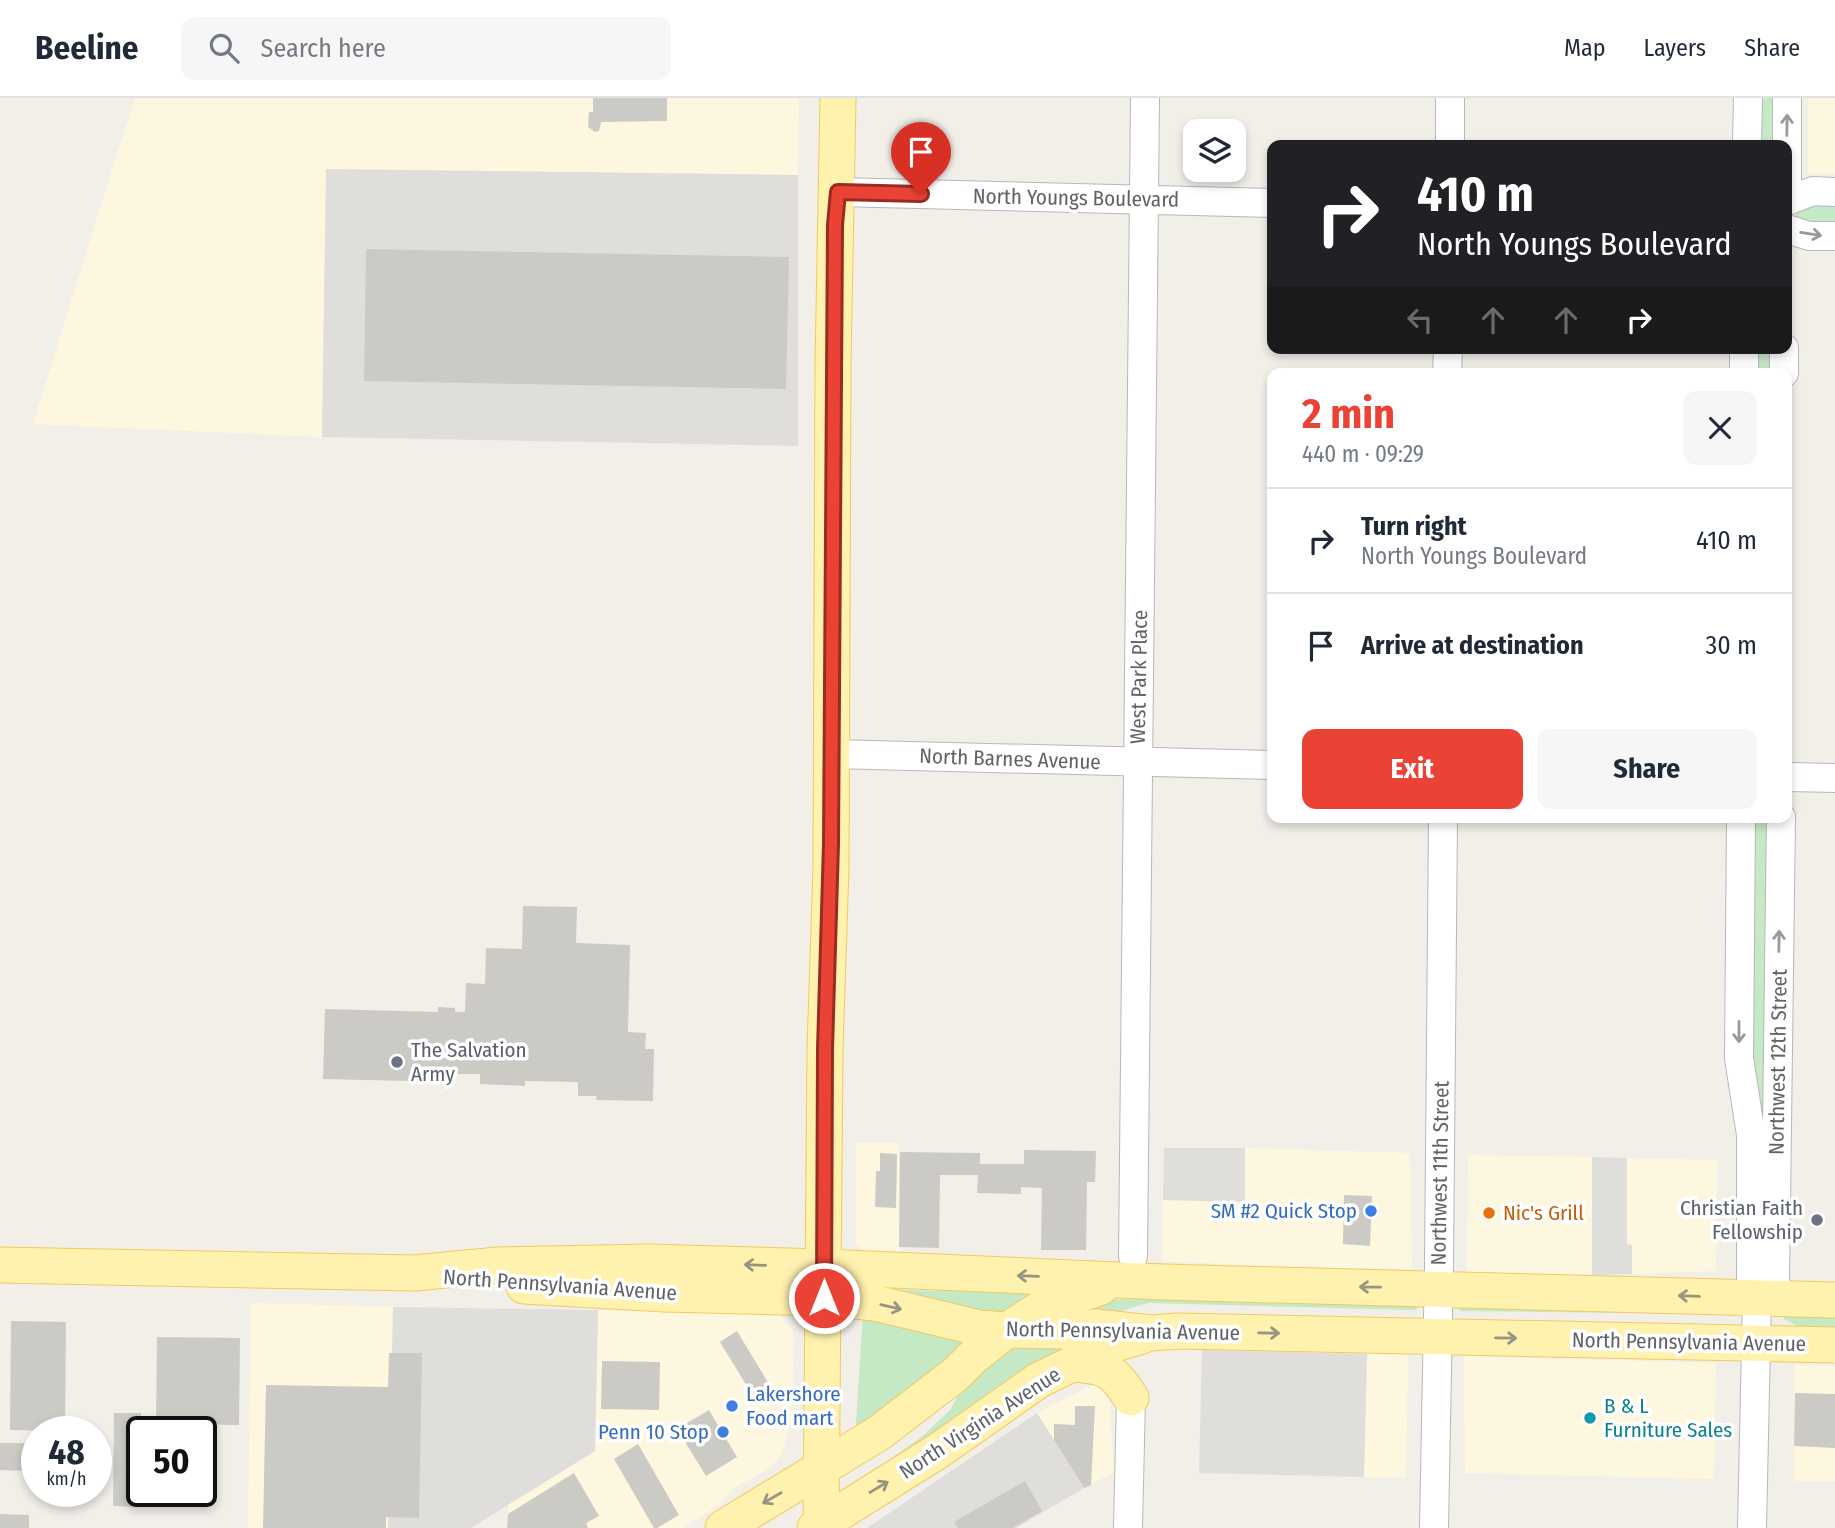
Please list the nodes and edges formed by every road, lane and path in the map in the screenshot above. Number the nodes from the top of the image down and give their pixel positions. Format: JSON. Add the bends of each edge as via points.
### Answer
{"nodes":[{"id":1,"x":838,"y":98,"type":"edge"},
{"id":2,"x":1145,"y":98,"type":"edge"},
{"id":3,"x":1450,"y":98,"type":"edge"},
{"id":4,"x":1748,"y":98,"type":"edge"},
{"id":5,"x":1787,"y":98,"type":"edge"},
{"id":6,"x":1450,"y":140,"type":"edge"},
{"id":7,"x":1747,"y":140,"type":"edge"},
{"id":8,"x":1787,"y":140,"type":"edge"},
{"id":9,"x":838,"y":192,"type":"junction"},
{"id":10,"x":1835,"y":192,"type":"edge"},
{"id":11,"x":1792,"y":199,"type":"edge"},
{"id":12,"x":1143,"y":200,"type":"junction"},
{"id":13,"x":1267,"y":203,"type":"edge"},
{"id":14,"x":1792,"y":231,"type":"edge"},
{"id":15,"x":1835,"y":236,"type":"edge"},
{"id":16,"x":832,"y":754,"type":"junction"},
{"id":17,"x":1138,"y":761,"type":"junction"},
{"id":18,"x":1267,"y":765,"type":"edge"},
{"id":19,"x":1792,"y":777,"type":"edge"},
{"id":20,"x":1835,"y":778,"type":"edge"},
{"id":21,"x":1443,"y":823,"type":"edge"},
{"id":22,"x":1741,"y":823,"type":"edge"},
{"id":23,"x":1781,"y":823,"type":"edge"},
{"id":24,"x":0,"y":1265,"type":"edge"},
{"id":25,"x":1116,"y":1272,"type":"junction"},
{"id":26,"x":824,"y":1283,"type":"junction"},
{"id":27,"x":1438,"y":1288,"type":"junction"},
{"id":28,"x":1757,"y":1298,"type":"junction"},
{"id":29,"x":1835,"y":1300,"type":"edge"},
{"id":30,"x":1007,"y":1330,"type":"junction"},
{"id":31,"x":1152,"y":1334,"type":"junction"},
{"id":32,"x":1438,"y":1336,"type":"junction"},
{"id":33,"x":1756,"y":1343,"type":"junction"},
{"id":34,"x":1835,"y":1345,"type":"edge"},
{"id":35,"x":1071,"y":1364,"type":"junction"},
{"id":36,"x":1131,"y":1398,"type":"junction"},
{"id":37,"x":822,"y":1469,"type":"junction"},
{"id":38,"x":819,"y":1527,"type":"edge"},
{"id":39,"x":723,"y":1528,"type":"edge"},
{"id":40,"x":1128,"y":1528,"type":"edge"},
{"id":41,"x":1434,"y":1528,"type":"edge"},
{"id":42,"x":1752,"y":1528,"type":"edge"}],
"edges":[{"from":1,"to":9,"type":"main road"},
{"from":2,"to":12,"type":"street","name":"West Park Place"},
{"from":3,"to":6,"type":"street"},
{"from":4,"to":7,"type":"street"},
{"from":8,"to":5,"type":"street","one_way":true},
{"from":9,"to":12,"type":"street","name":"North Youngs Boulevard"},
{"from":9,"to":16,"type":"main road"},
{"from":10,"to":11,"type":"street","via":[[1813,191]]},
{"from":12,"to":13,"type":"street","name":"North Youngs Boulevard"},
{"from":12,"to":17,"type":"street","name":"West Park Place"},
{"from":14,"to":15,"type":"street","one_way":true},
{"from":16,"to":17,"type":"street","name":"North Barnes Avenue"},
{"from":16,"to":26,"type":"main road"},
{"from":17,"to":18,"type":"street","name":"North Barnes Avenue"},
{"from":17,"to":25,"type":"street","name":"West Park Place"},
{"from":19,"to":20,"type":"street"},
{"from":21,"to":27,"type":"street","name":"Northwest 11th Street"},
{"from":22,"to":28,"type":"street","name":"Northwest 12th Street","one_way":true,"via":[[1739,1058],[1751,1135],[1751,1280]]},
{"from":28,"to":23,"type":"street","name":"Northwest 12th Street","one_way":true,"via":[[1775,1281]]},
{"from":24,"to":26,"type":"main road","name":"North Pennsylvania Avenue","via":[[414,1273],[497,1284],[664,1294]]},
{"from":25,"to":26,"type":"main road","name":"North Pennsylvania Avenue","one_way":true},
{"from":27,"to":25,"type":"main road","one_way":true,"via":[[1163,1282],[1149,1273]]},
{"from":25,"to":30,"type":"main road"},
{"from":26,"to":30,"type":"main road","name":"North Pennsylvania Avenue","one_way":true,"via":[[875,1303],[979,1328]]},
{"from":26,"to":37,"type":"main road"},
{"from":28,"to":27,"type":"main road","one_way":true},
{"from":27,"to":32,"type":"street","name":"Northwest 11th Street"},
{"from":28,"to":29,"type":"main road"},
{"from":28,"to":33,"type":"street","name":"Northwest 12th Street"},
{"from":30,"to":31,"type":"main road","name":"North Pennsylvania Avenue","via":[[1095,1327]]},
{"from":30,"to":37,"type":"main road","via":[[900,1418]]},
{"from":31,"to":32,"type":"main road","name":"North Pennsylvania Avenue","one_way":true},
{"from":31,"to":35,"type":"main road","name":"North Virginia Avenue","via":[[1112,1345]]},
{"from":31,"to":36,"type":"main road","via":[[1137,1366]]},
{"from":32,"to":33,"type":"main road","name":"North Pennsylvania Avenue","one_way":true},
{"from":32,"to":41,"type":"street","name":"Northwest 11th Street"},
{"from":33,"to":34,"type":"main road","name":"North Pennsylvania Avenue"},
{"from":33,"to":42,"type":"street","name":"Northwest 12th Street"},
{"from":35,"to":36,"type":"main road","via":[[1105,1368]]},
{"from":38,"to":35,"type":"main road","name":"North Virginia Avenue","one_way":true,"via":[[1039,1380]]},
{"from":36,"to":40,"type":"street"},
{"from":37,"to":38,"type":"main road"},
{"from":37,"to":39,"type":"main road","one_way":true}]}
